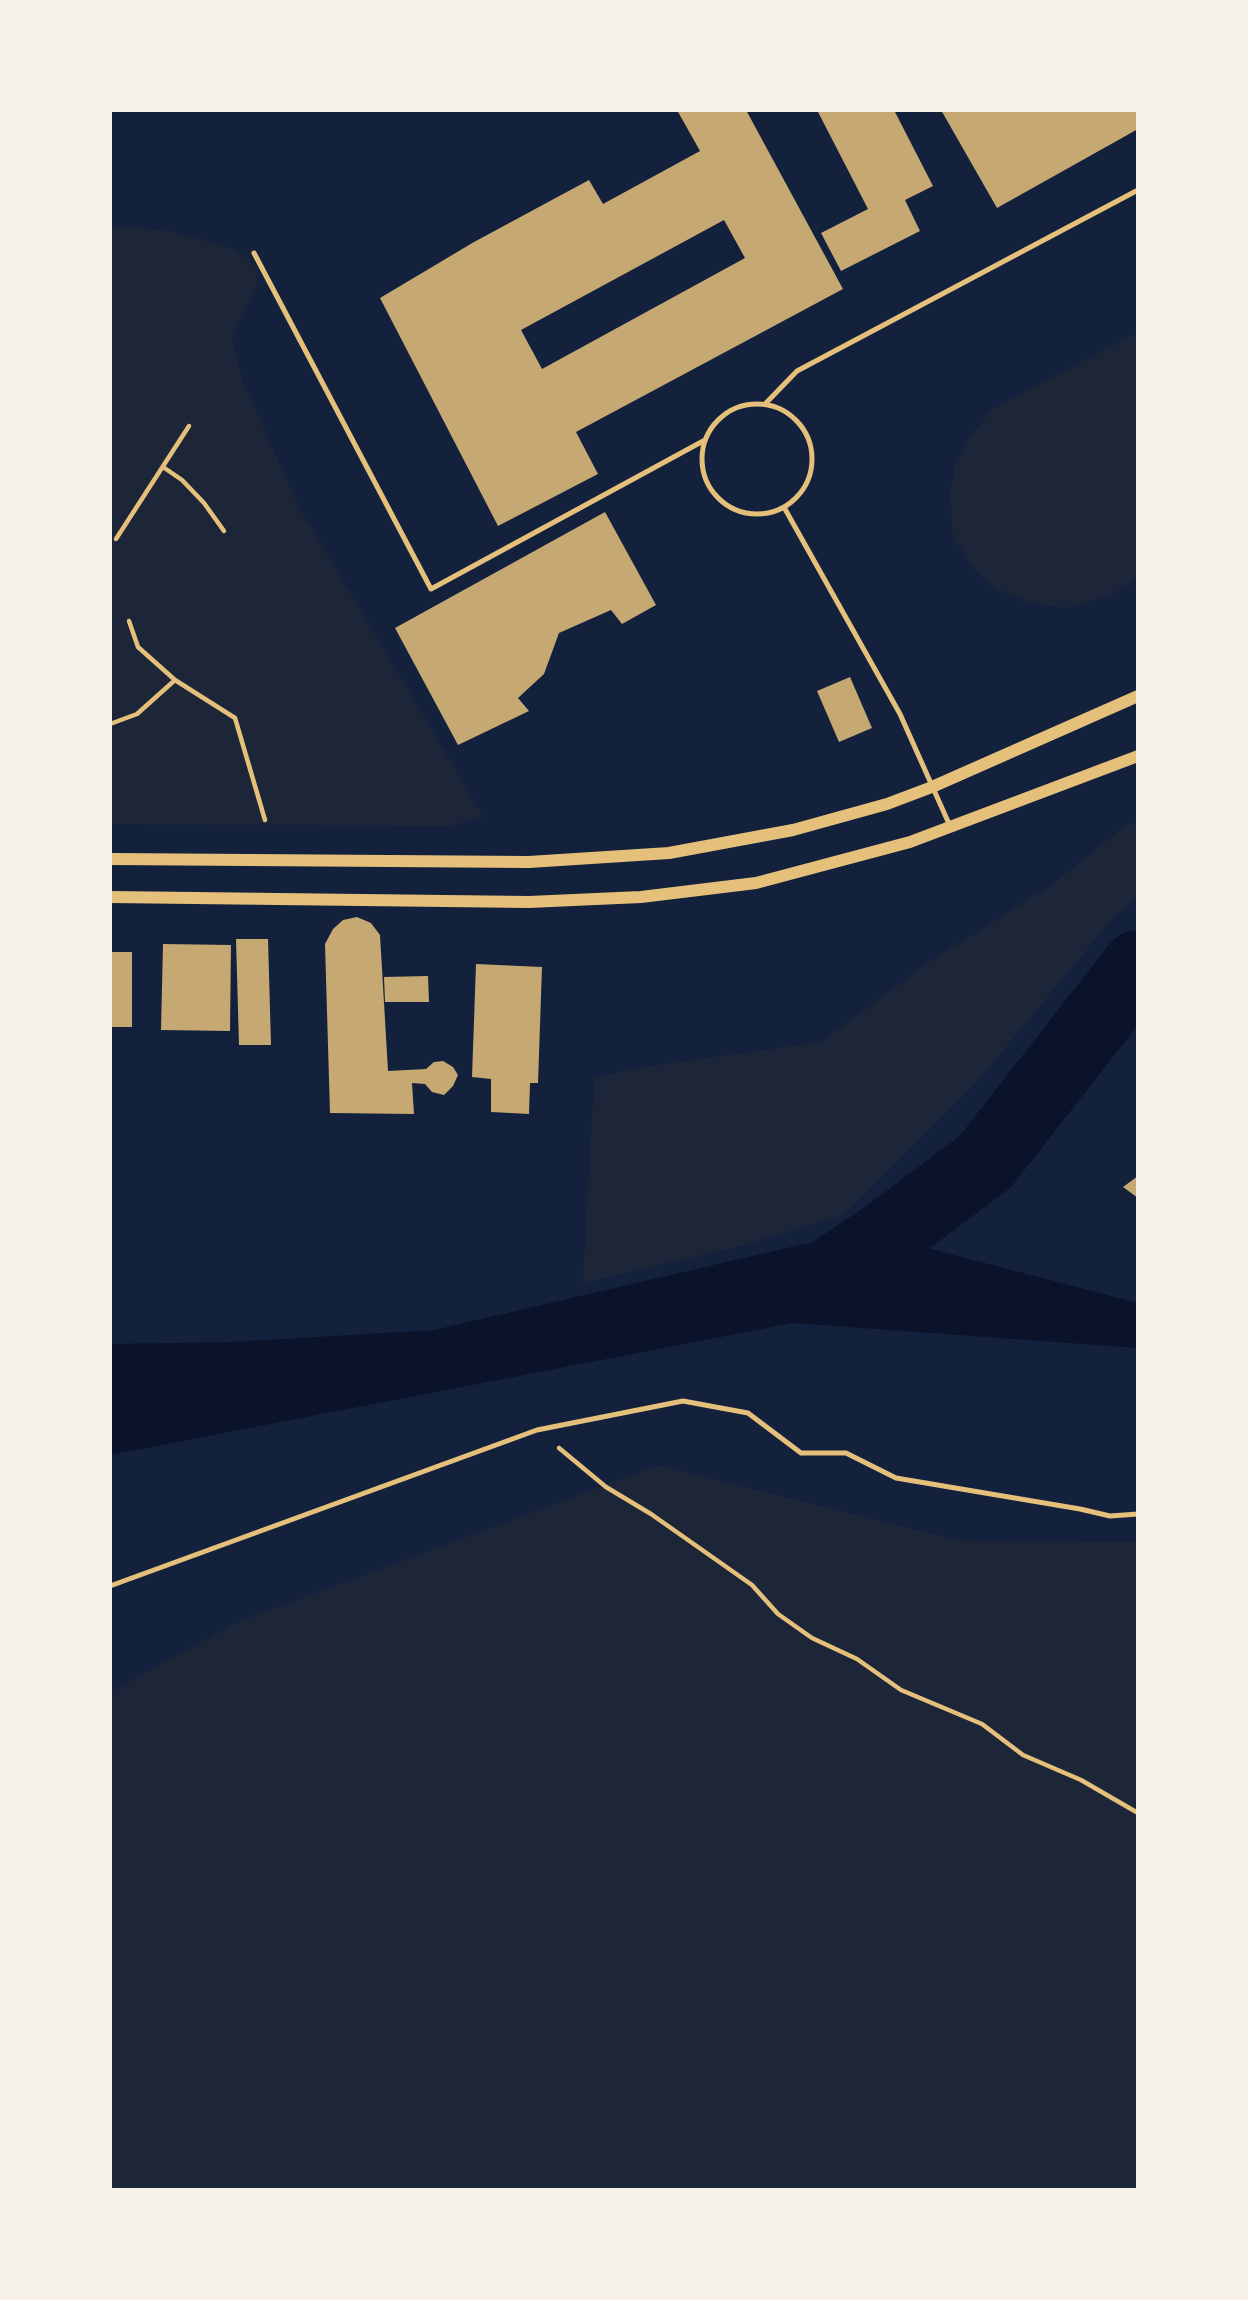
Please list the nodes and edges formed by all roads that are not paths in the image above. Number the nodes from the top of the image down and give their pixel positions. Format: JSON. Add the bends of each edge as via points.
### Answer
{"nodes":[{"id":1,"x":1138,"y":190,"type":"edge"},
{"id":2,"x":254,"y":253,"type":"dead end"},
{"id":3,"x":766,"y":403,"type":"junction"},
{"id":4,"x":705,"y":440,"type":"junction"},
{"id":5,"x":785,"y":509,"type":"junction"},
{"id":6,"x":1136,"y":699,"type":"edge"},
{"id":7,"x":1138,"y":756,"type":"edge"},
{"id":8,"x":932,"y":787,"type":"junction"},
{"id":9,"x":950,"y":827,"type":"junction"},
{"id":10,"x":110,"y":859,"type":"edge"},
{"id":11,"x":110,"y":897,"type":"edge"},
{"id":12,"x":1138,"y":1514,"type":"edge"},
{"id":13,"x":110,"y":1586,"type":"edge"}],
"edges":[{"from":1,"to":3,"type":"lane","via":[[797,371]]},
{"from":2,"to":4,"type":"lane","via":[[431,589]]},
{"from":3,"to":4,"type":"lane","via":[[728,412]]},
{"from":3,"to":5,"type":"lane","via":[[796,420],[812,452],[806,486]]},
{"from":4,"to":5,"type":"lane","via":[[702,458],[713,493],[743,513]]},
{"from":5,"to":8,"type":"lane","via":[[900,714]]},
{"from":6,"to":8,"type":"street"},
{"from":7,"to":9,"type":"street"},
{"from":8,"to":9,"type":"lane"},
{"from":8,"to":10,"type":"street","via":[[793,830],[669,853],[528,862]]},
{"from":9,"to":11,"type":"street","via":[[901,845],[756,883],[641,897],[529,902]]},
{"from":12,"to":13,"type":"lane","via":[[1110,1516],[896,1478],[846,1453],[801,1453],[748,1413],[683,1401],[537,1430]]}]}
